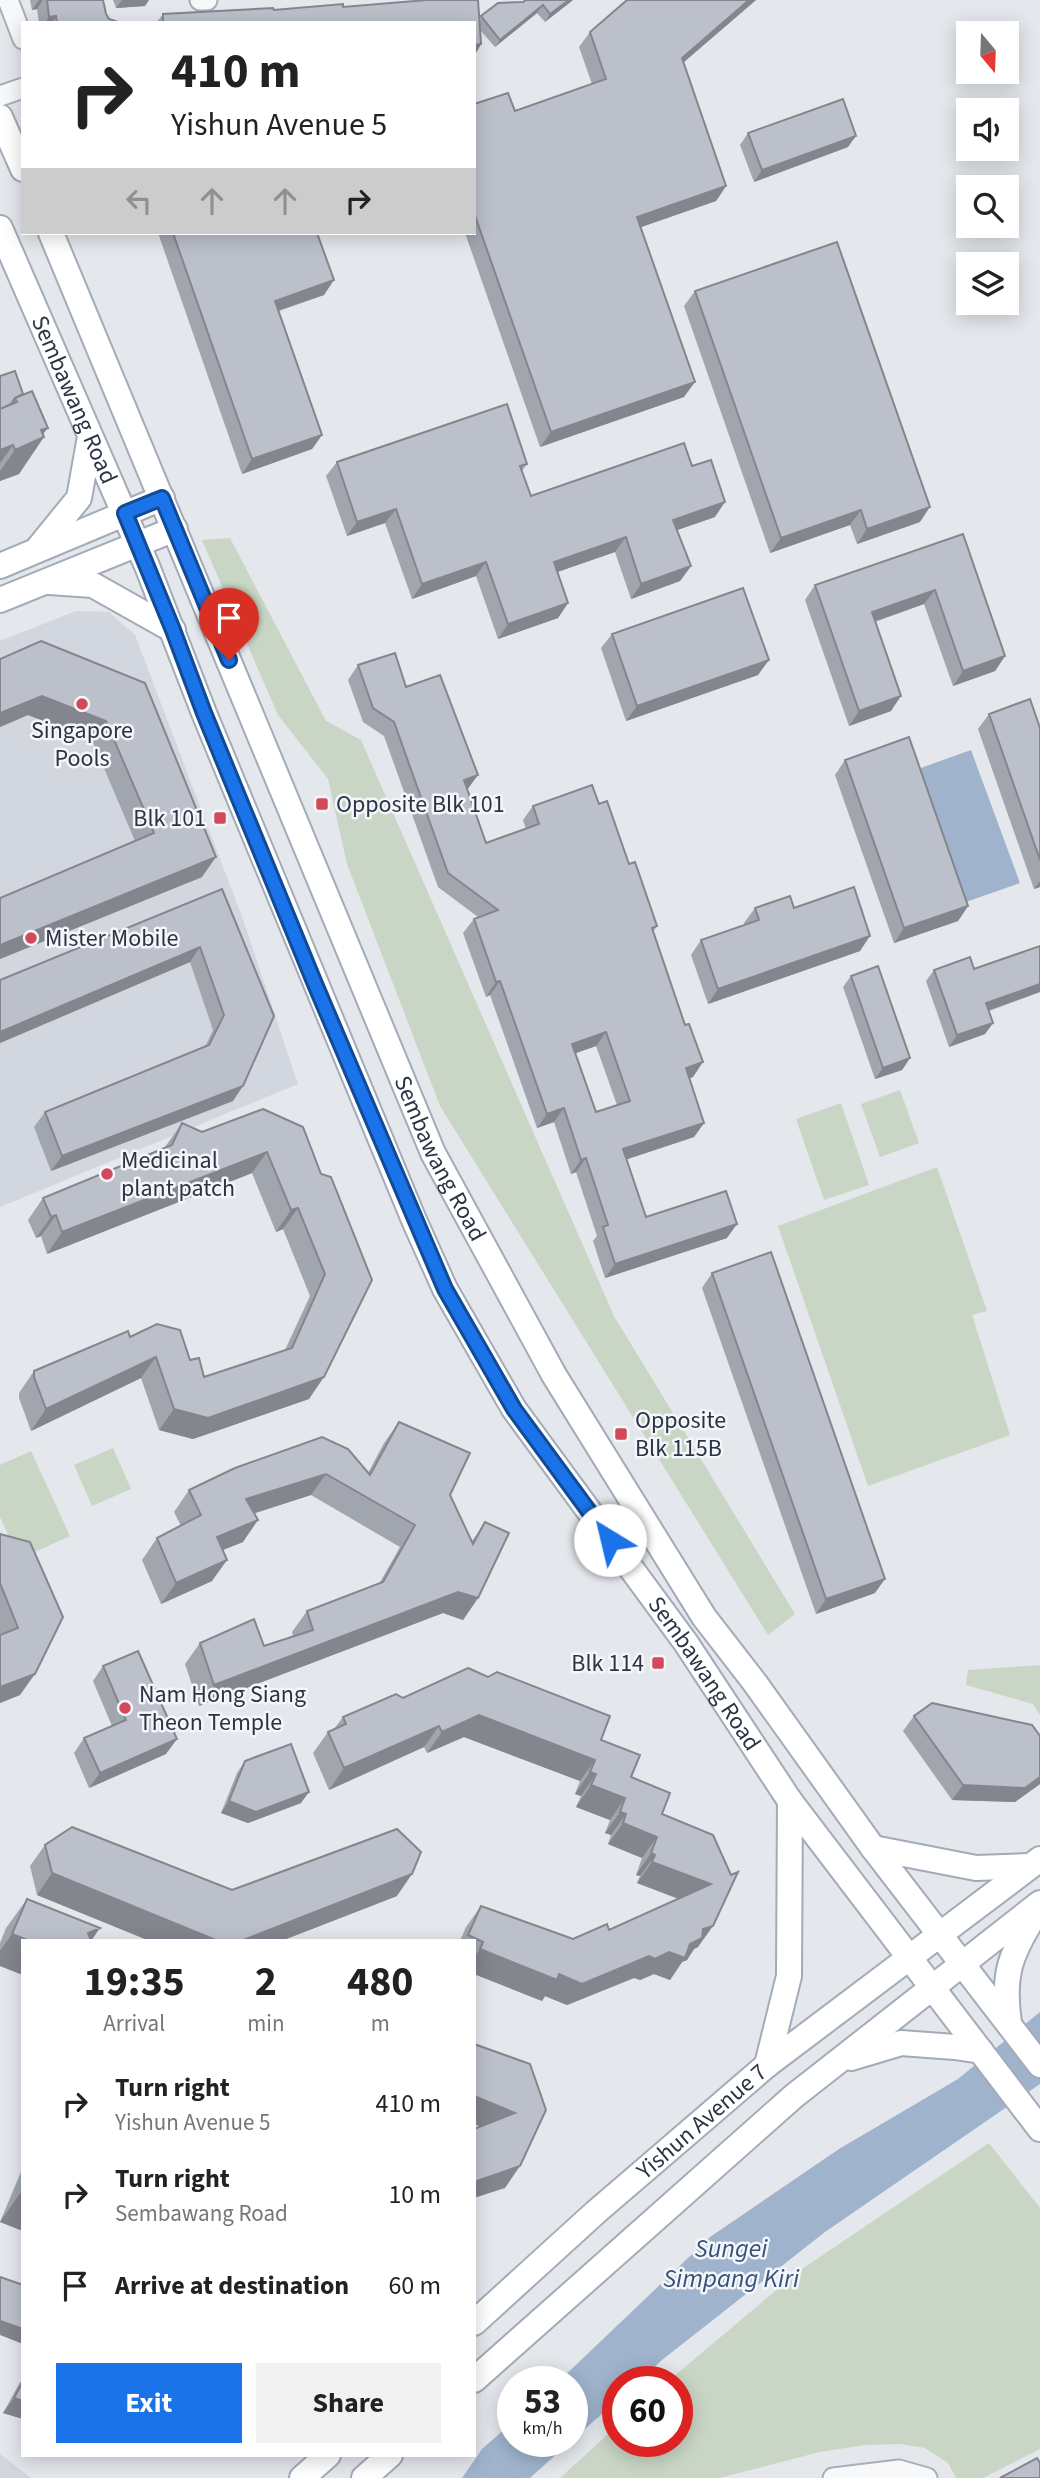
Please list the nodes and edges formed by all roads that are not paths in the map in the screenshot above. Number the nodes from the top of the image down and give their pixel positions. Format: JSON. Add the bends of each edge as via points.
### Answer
{"nodes":[{"id":1,"x":8,"y":0,"type":"edge"},
{"id":2,"x":200,"y":0,"type":"edge"},
{"id":3,"x":207,"y":0,"type":"edge"},
{"id":4,"x":21,"y":34,"type":"edge"},
{"id":5,"x":21,"y":89,"type":"edge"},
{"id":6,"x":0,"y":96,"type":"edge"},
{"id":7,"x":0,"y":117,"type":"edge"},
{"id":8,"x":21,"y":164,"type":"edge"},
{"id":9,"x":0,"y":228,"type":"edge"},
{"id":10,"x":52,"y":235,"type":"edge"},
{"id":11,"x":90,"y":437,"type":"junction"},
{"id":12,"x":162,"y":498,"type":"junction"},
{"id":13,"x":125,"y":513,"type":"junction"},
{"id":14,"x":175,"y":529,"type":"junction"},
{"id":15,"x":138,"y":544,"type":"junction"},
{"id":16,"x":34,"y":552,"type":"junction"},
{"id":17,"x":0,"y":566,"type":"edge"},
{"id":18,"x":44,"y":581,"type":"junction"},
{"id":19,"x":0,"y":600,"type":"edge"},
{"id":20,"x":173,"y":630,"type":"junction"},
{"id":21,"x":790,"y":1801,"type":"junction"},
{"id":22,"x":873,"y":1849,"type":"junction"},
{"id":23,"x":1035,"y":1862,"type":"edge"},
{"id":24,"x":1040,"y":1905,"type":"edge"},
{"id":25,"x":940,"y":1934,"type":"junction"},
{"id":26,"x":909,"y":1958,"type":"junction"},
{"id":27,"x":963,"y":1964,"type":"junction"},
{"id":28,"x":932,"y":1988,"type":"junction"},
{"id":29,"x":1011,"y":2025,"type":"junction"},
{"id":30,"x":981,"y":2051,"type":"junction"},
{"id":31,"x":837,"y":2062,"type":"junction"},
{"id":32,"x":768,"y":2065,"type":"junction"},
{"id":33,"x":1040,"y":2065,"type":"edge"},
{"id":34,"x":1040,"y":2129,"type":"edge"},
{"id":35,"x":476,"y":2321,"type":"edge"},
{"id":36,"x":476,"y":2378,"type":"edge"},
{"id":37,"x":326,"y":2457,"type":"edge"},
{"id":38,"x":388,"y":2457,"type":"edge"},
{"id":39,"x":302,"y":2478,"type":"edge"},
{"id":40,"x":365,"y":2478,"type":"edge"},
{"id":41,"x":833,"y":2478,"type":"edge"},
{"id":42,"x":927,"y":2478,"type":"edge"}],
"edges":[{"from":1,"to":4,"type":"street"},
{"from":2,"to":3,"type":"street"},
{"from":5,"to":6,"type":"street"},
{"from":7,"to":8,"type":"main road"},
{"from":9,"to":11,"type":"main road","name":"Sembawang Road"},
{"from":10,"to":12,"type":"main road","name":"Sembawang Road"},
{"from":11,"to":13,"type":"main road","name":"Sembawang Road"},
{"from":11,"to":16,"type":"main road","via":[[79,498]]},
{"from":12,"to":13,"type":"main road"},
{"from":12,"to":14,"type":"main road","name":"Sembawang Road"},
{"from":13,"to":15,"type":"main road","name":"Sembawang Road"},
{"from":13,"to":16,"type":"main road"},
{"from":14,"to":15,"type":"main road"},
{"from":14,"to":22,"type":"main road","name":"Sembawang Road","via":[[433,1153],[554,1375],[704,1617]]},
{"from":15,"to":18,"type":"main road"},
{"from":15,"to":20,"type":"main road","name":"Sembawang Road"},
{"from":16,"to":17,"type":"main road"},
{"from":18,"to":19,"type":"main road"},
{"from":18,"to":20,"type":"main road","via":[[93,585]]},
{"from":20,"to":21,"type":"main road","name":"Sembawang Road","via":[[445,1289],[514,1409],[685,1643]]},
{"from":21,"to":26,"type":"main road","name":"Sembawang Road"},
{"from":21,"to":32,"type":"main road","via":[[789,1976]]},
{"from":22,"to":23,"type":"main road","via":[[976,1868]]},
{"from":22,"to":25,"type":"main road","name":"Sembawang Road"},
{"from":23,"to":25,"type":"main road","name":"Yishun Avenue 7"},
{"from":24,"to":27,"type":"main road","name":"Yishun Avenue 7"},
{"from":24,"to":29,"type":"main road","via":[[1009,1967],[1005,1993]]},
{"from":25,"to":26,"type":"main road","name":"Yishun Avenue 7"},
{"from":25,"to":27,"type":"main road","name":"Sembawang Road"},
{"from":26,"to":28,"type":"main road","name":"Sembawang Road"},
{"from":26,"to":32,"type":"main road","name":"Yishun Avenue 7"},
{"from":27,"to":28,"type":"main road","name":"Yishun Avenue 7"},
{"from":27,"to":29,"type":"main road","name":"Sembawang Road"},
{"from":28,"to":30,"type":"main road","name":"Sembawang Road"},
{"from":28,"to":31,"type":"main road","name":"Yishun Avenue 7"},
{"from":29,"to":33,"type":"main road","name":"Sembawang Road"},
{"from":30,"to":31,"type":"main road","via":[[901,2043]]},
{"from":30,"to":34,"type":"main road","name":"Sembawang Road"},
{"from":31,"to":36,"type":"main road","name":"Yishun Avenue 7"},
{"from":32,"to":35,"type":"main road","name":"Yishun Avenue 7"},
{"from":37,"to":39,"type":"main road"},
{"from":38,"to":40,"type":"main road"},
{"from":41,"to":42,"type":"street","via":[[899,2470]]}]}
